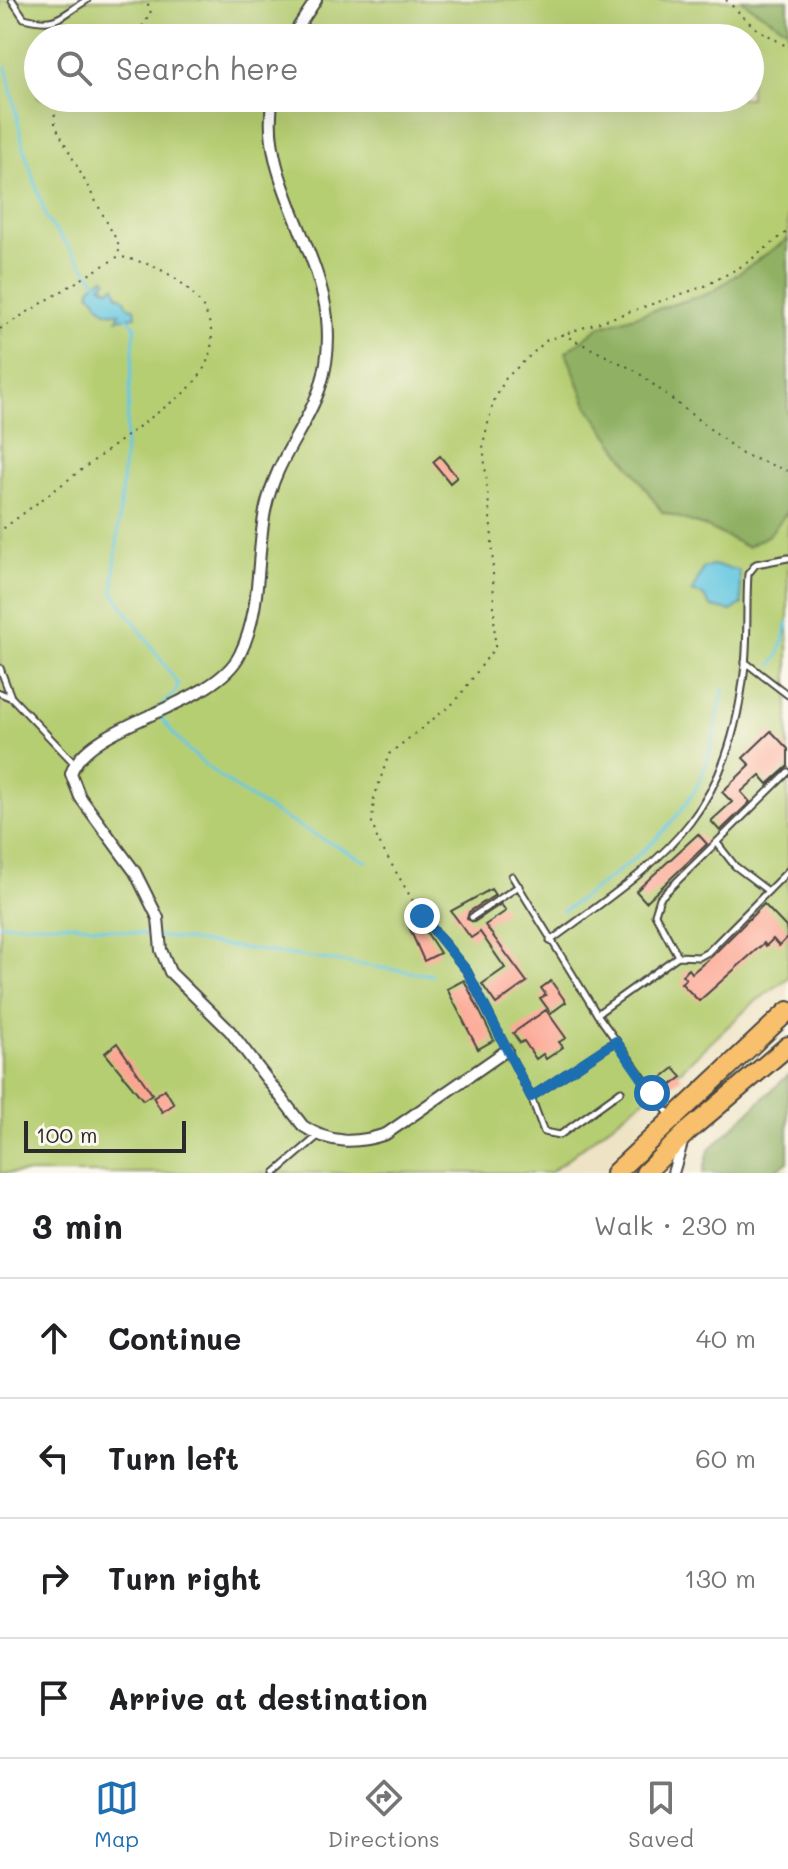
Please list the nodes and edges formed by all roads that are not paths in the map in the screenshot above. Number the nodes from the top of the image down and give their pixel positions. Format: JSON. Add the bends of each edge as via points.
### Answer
{"nodes":[{"id":1,"x":12,"y":0,"type":"edge"},
{"id":2,"x":87,"y":0,"type":"edge"},
{"id":3,"x":316,"y":0,"type":"edge"},
{"id":4,"x":300,"y":24,"type":"edge"},
{"id":5,"x":270,"y":112,"type":"edge"},
{"id":6,"x":788,"y":558,"type":"edge"},
{"id":7,"x":745,"y":662,"type":"junction"},
{"id":8,"x":0,"y":668,"type":"edge"},
{"id":9,"x":0,"y":693,"type":"edge"},
{"id":10,"x":788,"y":695,"type":"edge"},
{"id":11,"x":12,"y":698,"type":"junction"},
{"id":12,"x":74,"y":763,"type":"junction"},
{"id":13,"x":788,"y":772,"type":"edge"},
{"id":14,"x":717,"y":843,"type":"junction"},
{"id":15,"x":788,"y":871,"type":"edge"},
{"id":16,"x":512,"y":876,"type":"dead end"},
{"id":17,"x":519,"y":886,"type":"junction"},
{"id":18,"x":768,"y":891,"type":"junction"},
{"id":19,"x":422,"y":916,"type":"road end"},
{"id":20,"x":472,"y":917,"type":"dead end"},
{"id":21,"x":550,"y":941,"type":"junction"},
{"id":22,"x":678,"y":956,"type":"junction"},
{"id":23,"x":788,"y":1011,"type":"edge"},
{"id":24,"x":597,"y":1014,"type":"junction"},
{"id":25,"x":616,"y":1041,"type":"junction"},
{"id":26,"x":788,"y":1046,"type":"edge"},
{"id":27,"x":507,"y":1050,"type":"junction"},
{"id":28,"x":621,"y":1091,"type":"dead end"},
{"id":29,"x":531,"y":1097,"type":"junction"},
{"id":30,"x":672,"y":1118,"type":"junction"},
{"id":31,"x":688,"y":1131,"type":"junction"},
{"id":32,"x":318,"y":1136,"type":"junction"},
{"id":33,"x":275,"y":1173,"type":"edge"},
{"id":34,"x":615,"y":1173,"type":"edge"},
{"id":35,"x":645,"y":1173,"type":"edge"},
{"id":36,"x":673,"y":1173,"type":"edge"}],
"edges":[{"from":1,"to":2,"type":"lane","via":[[24,18],[43,23],[58,21]]},
{"from":3,"to":4,"type":"street"},
{"from":5,"to":12,"type":"street","via":[[272,150],[317,272],[327,316],[326,375],[266,508],[258,590],[240,654],[214,680],[81,753]]},
{"from":6,"to":7,"type":"lane","via":[[751,566]]},
{"from":7,"to":10,"type":"lane"},
{"from":7,"to":21,"type":"lane","via":[[727,753],[696,819],[642,873]]},
{"from":8,"to":11,"type":"lane"},
{"from":9,"to":11,"type":"lane"},
{"from":11,"to":12,"type":"lane"},
{"from":12,"to":32,"type":"street","via":[[71,774],[80,797],[135,872],[158,918],[161,950],[179,983],[212,1010],[303,1126]]},
{"from":13,"to":14,"type":"lane"},
{"from":14,"to":18,"type":"lane","via":[[735,866]]},
{"from":14,"to":22,"type":"lane","via":[[656,904],[658,921]]},
{"from":15,"to":18,"type":"lane"},
{"from":16,"to":17,"type":"lane"},
{"from":17,"to":20,"type":"lane"},
{"from":17,"to":21,"type":"lane"},
{"from":18,"to":22,"type":"lane","via":[[708,952]]},
{"from":19,"to":27,"type":"lane","via":[[467,971]]},
{"from":21,"to":24,"type":"lane"},
{"from":22,"to":24,"type":"lane"},
{"from":23,"to":30,"type":"highway"},
{"from":24,"to":25,"type":"lane"},
{"from":25,"to":29,"type":"lane"},
{"from":25,"to":30,"type":"lane"},
{"from":26,"to":31,"type":"highway"},
{"from":27,"to":29,"type":"lane"},
{"from":27,"to":32,"type":"street","via":[[386,1134],[364,1142]]},
{"from":28,"to":29,"type":"lane","via":[[560,1135],[551,1136],[544,1132]]},
{"from":30,"to":34,"type":"highway"},
{"from":31,"to":35,"type":"highway"},
{"from":31,"to":36,"type":"street"},
{"from":32,"to":33,"type":"lane"}]}
